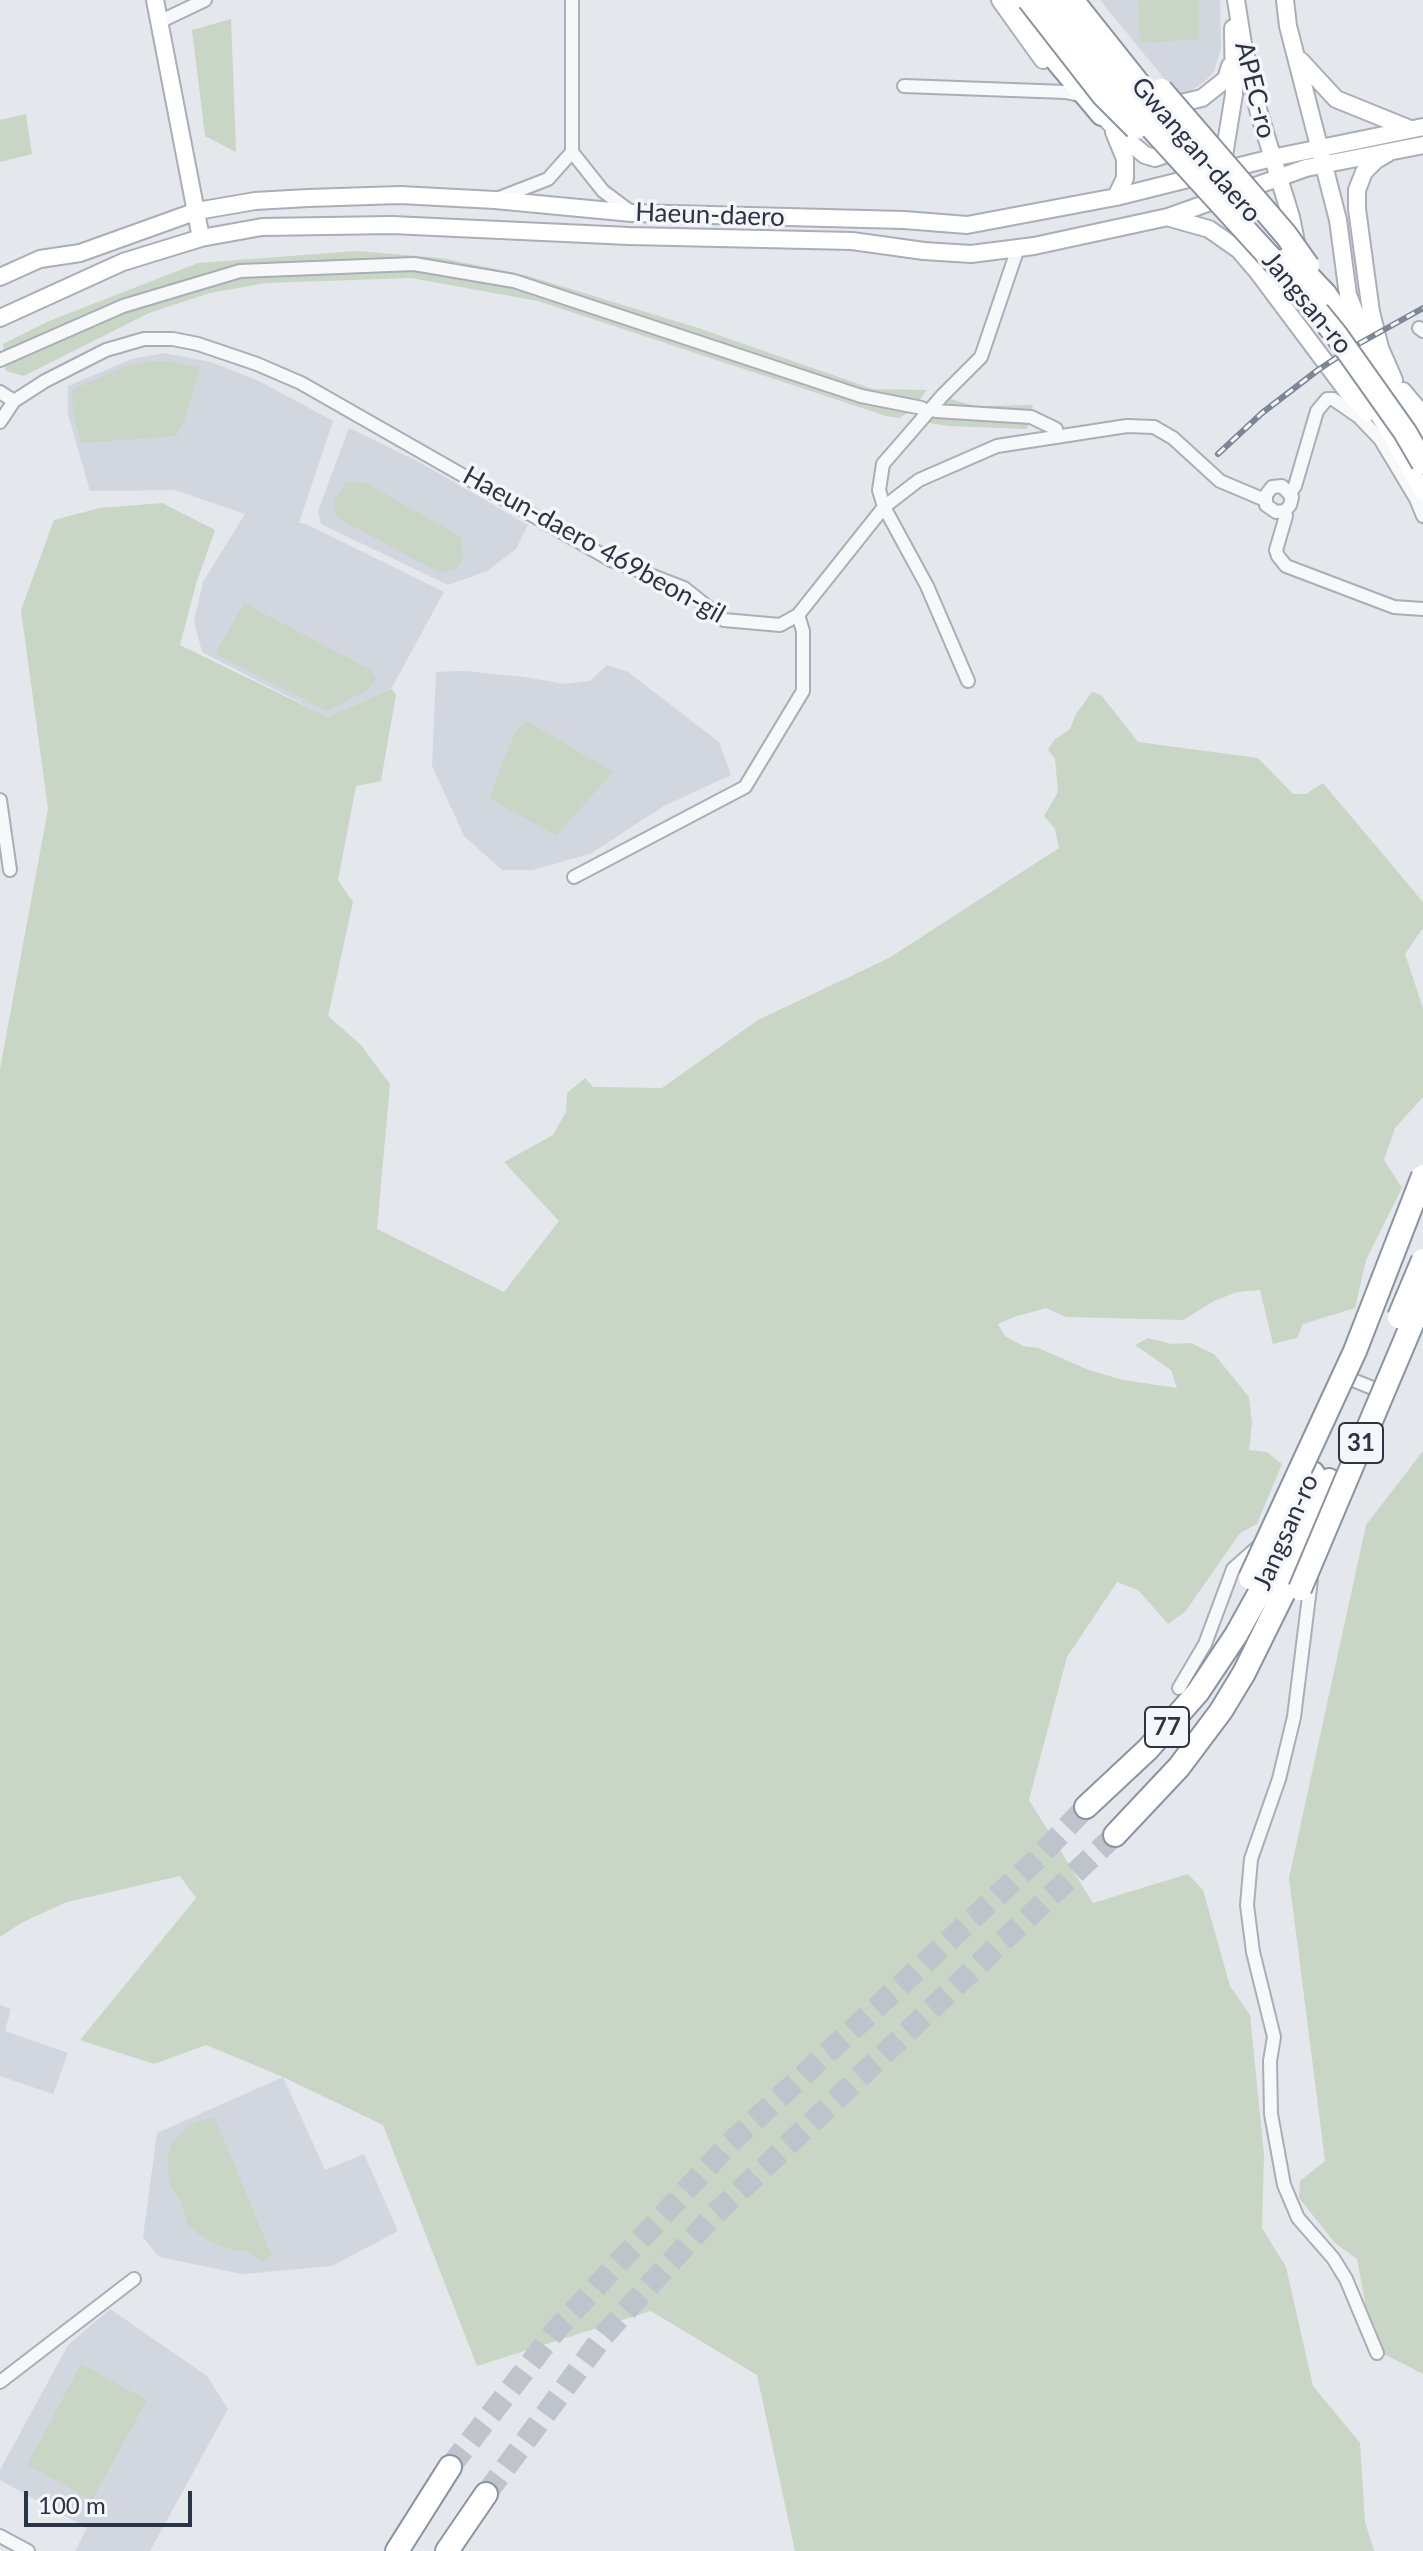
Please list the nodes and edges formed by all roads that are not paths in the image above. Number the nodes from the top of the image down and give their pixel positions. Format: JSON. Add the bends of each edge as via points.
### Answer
{"nodes":[{"id":1,"x":155,"y":0,"type":"edge"},
{"id":2,"x":205,"y":0,"type":"edge"},
{"id":3,"x":572,"y":0,"type":"edge"},
{"id":4,"x":1000,"y":0,"type":"edge"},
{"id":5,"x":1014,"y":0,"type":"edge"},
{"id":6,"x":1029,"y":0,"type":"edge"},
{"id":7,"x":1052,"y":0,"type":"edge"},
{"id":8,"x":1060,"y":0,"type":"edge"},
{"id":9,"x":1072,"y":0,"type":"edge"},
{"id":10,"x":1079,"y":0,"type":"edge"},
{"id":11,"x":1088,"y":0,"type":"edge"},
{"id":12,"x":1235,"y":0,"type":"edge"},
{"id":13,"x":1285,"y":0,"type":"edge"},
{"id":14,"x":159,"y":22,"type":"junction"},
{"id":15,"x":1119,"y":48,"type":"junction"},
{"id":16,"x":1233,"y":50,"type":"junction"},
{"id":17,"x":1296,"y":55,"type":"junction"},
{"id":18,"x":904,"y":86,"type":"dead end"},
{"id":19,"x":1079,"y":95,"type":"junction"},
{"id":20,"x":1162,"y":99,"type":"junction"},
{"id":21,"x":1102,"y":114,"type":"junction"},
{"id":22,"x":1417,"y":128,"type":"edge"},
{"id":23,"x":1423,"y":145,"type":"edge"},
{"id":24,"x":1392,"y":150,"type":"junction"},
{"id":25,"x":572,"y":152,"type":"junction"},
{"id":26,"x":1176,"y":156,"type":"junction"},
{"id":27,"x":1322,"y":156,"type":"junction"},
{"id":28,"x":1272,"y":158,"type":"junction"},
{"id":29,"x":1222,"y":170,"type":"junction"},
{"id":30,"x":1278,"y":179,"type":"junction"},
{"id":31,"x":1116,"y":197,"type":"junction"},
{"id":32,"x":1283,"y":197,"type":"junction"},
{"id":33,"x":495,"y":200,"type":"junction"},
{"id":34,"x":197,"y":211,"type":"junction"},
{"id":35,"x":632,"y":213,"type":"junction"},
{"id":36,"x":1168,"y":217,"type":"junction"},
{"id":37,"x":201,"y":238,"type":"junction"},
{"id":38,"x":1018,"y":248,"type":"junction"},
{"id":39,"x":0,"y":277,"type":"edge"},
{"id":40,"x":1325,"y":294,"type":"junction"},
{"id":41,"x":0,"y":318,"type":"edge"},
{"id":42,"x":1314,"y":347,"type":"junction"},
{"id":43,"x":0,"y":360,"type":"edge"},
{"id":44,"x":1394,"y":380,"type":"junction"},
{"id":45,"x":0,"y":392,"type":"edge"},
{"id":46,"x":14,"y":401,"type":"junction"},
{"id":47,"x":922,"y":408,"type":"dead end"},
{"id":48,"x":936,"y":411,"type":"dead end"},
{"id":49,"x":1423,"y":415,"type":"edge"},
{"id":50,"x":0,"y":422,"type":"edge"},
{"id":51,"x":1056,"y":429,"type":"dead end"},
{"id":52,"x":1423,"y":436,"type":"edge"},
{"id":53,"x":1401,"y":455,"type":"junction"},
{"id":54,"x":1423,"y":463,"type":"edge"},
{"id":55,"x":1272,"y":487,"type":"junction"},
{"id":56,"x":1242,"y":490,"type":"junction"},
{"id":57,"x":1423,"y":492,"type":"edge"},
{"id":58,"x":1290,"y":493,"type":"junction"},
{"id":59,"x":1265,"y":500,"type":"junction"},
{"id":60,"x":884,"y":507,"type":"junction"},
{"id":61,"x":1285,"y":511,"type":"junction"},
{"id":62,"x":1423,"y":516,"type":"edge"},
{"id":63,"x":1423,"y":609,"type":"edge"},
{"id":64,"x":798,"y":615,"type":"junction"},
{"id":65,"x":968,"y":681,"type":"dead end"},
{"id":66,"x":0,"y":800,"type":"edge"},
{"id":67,"x":10,"y":870,"type":"dead end"},
{"id":68,"x":574,"y":877,"type":"dead end"},
{"id":69,"x":1423,"y":1176,"type":"edge"},
{"id":70,"x":1423,"y":1192,"type":"edge"},
{"id":71,"x":1423,"y":1217,"type":"edge"},
{"id":72,"x":1423,"y":1260,"type":"edge"},
{"id":73,"x":1423,"y":1298,"type":"edge"},
{"id":74,"x":1423,"y":1311,"type":"edge"},
{"id":75,"x":1348,"y":1378,"type":"junction"},
{"id":76,"x":1375,"y":1389,"type":"junction"},
{"id":77,"x":1236,"y":1635,"type":"junction"},
{"id":78,"x":1179,"y":1688,"type":"dead end"},
{"id":79,"x":1221,"y":1711,"type":"junction"},
{"id":80,"x":1086,"y":1807,"type":"tunnel mouth"},
{"id":81,"x":1115,"y":1835,"type":"tunnel mouth"},
{"id":82,"x":134,"y":2279,"type":"dead end"},
{"id":83,"x":1377,"y":2353,"type":"dead end"},
{"id":84,"x":0,"y":2382,"type":"edge"},
{"id":85,"x":450,"y":2467,"type":"tunnel mouth"},
{"id":86,"x":486,"y":2494,"type":"tunnel mouth"},
{"id":87,"x":0,"y":2536,"type":"edge"},
{"id":88,"x":28,"y":2551,"type":"edge"},
{"id":89,"x":397,"y":2551,"type":"edge"},
{"id":90,"x":447,"y":2551,"type":"edge"}],
"edges":[{"from":1,"to":14,"type":"main road"},
{"from":2,"to":14,"type":"street"},
{"from":3,"to":25,"type":"street"},
{"from":4,"to":19,"type":"main road","via":[[1051,70]]},
{"from":5,"to":21,"type":"highway"},
{"from":6,"to":26,"type":"highway","bridge":true,"via":[[1103,95],[1154,144]]},
{"from":7,"to":26,"type":"highway","name":"Gwangan-daero","bridge":true},
{"from":8,"to":15,"type":"main road","via":[[1117,65],[1123,59]]},
{"from":9,"to":40,"type":"highway","name":"Gwangan-daero","bridge":true,"via":[[1181,137]]},
{"from":10,"to":15,"type":"main road"},
{"from":11,"to":40,"type":"highway","bridge":true,"via":[[1286,235]]},
{"from":12,"to":16,"type":"main road","name":"APEC-ro"},
{"from":12,"to":28,"type":"main road","name":"APEC-ro"},
{"from":13,"to":17,"type":"main road","name":"APEC-ro"},
{"from":14,"to":34,"type":"main road"},
{"from":15,"to":20,"type":"main road"},
{"from":16,"to":20,"type":"main road","via":[[1226,79],[1211,92],[1189,103]]},
{"from":16,"to":29,"type":"main road","name":"APEC-ro","via":[[1232,111]]},
{"from":17,"to":22,"type":"main road","via":[[1336,99]]},
{"from":17,"to":27,"type":"main road","name":"APEC-ro"},
{"from":18,"to":19,"type":"street"},
{"from":19,"to":21,"type":"main road"},
{"from":20,"to":21,"type":"main road","via":[[1173,141],[1170,150],[1155,158],[1129,142]]},
{"from":20,"to":29,"type":"main road"},
{"from":21,"to":31,"type":"main road","via":[[1125,159],[1125,178]]},
{"from":22,"to":27,"type":"main road","name":"Haeun-daero"},
{"from":23,"to":24,"type":"main road","name":"Haeun-daero"},
{"from":24,"to":27,"type":"main road","name":"Haeun-daero"},
{"from":24,"to":44,"type":"main road","via":[[1364,172],[1357,209],[1371,312]]},
{"from":25,"to":33,"type":"street","via":[[548,179]]},
{"from":25,"to":35,"type":"street","via":[[603,191]]},
{"from":26,"to":54,"type":"highway","name":"Jangsan-ro","bridge":true,"via":[[1337,336]]},
{"from":27,"to":28,"type":"main road","name":"Haeun-daero"},
{"from":27,"to":30,"type":"main road","name":"Haeun-daero"},
{"from":27,"to":44,"type":"main road","name":"APEC-ro","via":[[1348,295],[1373,354]]},
{"from":28,"to":29,"type":"main road","name":"Haeun-daero"},
{"from":28,"to":30,"type":"main road","name":"APEC-ro"},
{"from":29,"to":31,"type":"main road","name":"Haeun-daero"},
{"from":30,"to":32,"type":"main road","name":"APEC-ro"},
{"from":30,"to":36,"type":"main road","name":"Haeun-daero"},
{"from":31,"to":35,"type":"main road","name":"Haeun-daero","via":[[967,225]]},
{"from":32,"to":42,"type":"main road","via":[[1284,265]]},
{"from":32,"to":53,"type":"main road","name":"APEC-ro","via":[[1310,302]]},
{"from":33,"to":34,"type":"main road","name":"Haeun-daero","via":[[308,198]]},
{"from":33,"to":35,"type":"main road","name":"Haeun-daero"},
{"from":34,"to":37,"type":"main road"},
{"from":34,"to":39,"type":"main road","name":"Haeun-daero","via":[[80,253],[40,259]]},
{"from":36,"to":38,"type":"main road","name":"Haeun-daero"},
{"from":36,"to":42,"type":"main road","via":[[1209,229],[1232,244]]},
{"from":37,"to":38,"type":"main road","name":"Haeun-daero","via":[[262,227],[392,225],[852,241],[971,254]]},
{"from":37,"to":41,"type":"main road","name":"Haeun-daero","via":[[123,262]]},
{"from":38,"to":60,"type":"street","via":[[981,357],[883,464],[879,490]]},
{"from":40,"to":52,"type":"highway","name":"Jangsan-ro"},
{"from":42,"to":53,"type":"main road"},
{"from":43,"to":47,"type":"street","via":[[123,306],[240,271],[414,264],[514,281],[861,396]]},
{"from":44,"to":49,"type":"main road"},
{"from":45,"to":46,"type":"street"},
{"from":46,"to":50,"type":"street"},
{"from":46,"to":64,"type":"street","name":"Haeun-daero 469beon-gil","via":[[106,350],[144,339],[198,344],[301,383],[611,560],[684,588],[724,620],[780,625]]},
{"from":48,"to":51,"type":"street","via":[[1031,417]]},
{"from":53,"to":57,"type":"main road"},
{"from":55,"to":56,"type":"street"},
{"from":55,"to":58,"type":"street","via":[[1282,486]]},
{"from":55,"to":59,"type":"street"},
{"from":56,"to":59,"type":"street"},
{"from":56,"to":60,"type":"street","via":[[1220,481],[1161,430],[1127,426],[997,446],[919,480]]},
{"from":58,"to":61,"type":"street"},
{"from":58,"to":62,"type":"street","via":[[1317,411],[1333,399],[1380,439]]},
{"from":59,"to":61,"type":"street","via":[[1272,511]]},
{"from":60,"to":64,"type":"street"},
{"from":60,"to":65,"type":"street","via":[[927,586]]},
{"from":61,"to":63,"type":"street","via":[[1276,550],[1286,566],[1394,607]]},
{"from":64,"to":68,"type":"street","via":[[803,691],[745,787]]},
{"from":66,"to":67,"type":"street"},
{"from":69,"to":77,"type":"highway","bridge":true,"via":[[1355,1351],[1250,1578]]},
{"from":70,"to":75,"type":"street"},
{"from":71,"to":77,"type":"highway","name":"Jangsan-ro","number":"77","via":[[1370,1347]]},
{"from":72,"to":79,"type":"highway","name":"Jangsan-ro","bridge":true,"via":[[1276,1611]]},
{"from":73,"to":79,"type":"highway","number":"31","bridge":true,"via":[[1300,1589],[1266,1653]]},
{"from":74,"to":76,"type":"street"},
{"from":75,"to":76,"type":"street"},
{"from":75,"to":78,"type":"street","via":[[1276,1531],[1233,1569],[1205,1644]]},
{"from":76,"to":83,"type":"street","via":[[1314,1541],[1294,1717],[1251,1859],[1247,1905],[1274,2037],[1271,2114],[1284,2185],[1298,2218],[1346,2279]]},
{"from":77,"to":80,"type":"highway","name":"Jangsan-ro","number":"77","via":[[1198,1692]]},
{"from":79,"to":81,"type":"highway","name":"Jangsan-ro","number":"77","via":[[1171,1776]]},
{"from":82,"to":84,"type":"street"},
{"from":85,"to":89,"type":"highway"},
{"from":86,"to":90,"type":"highway"},
{"from":87,"to":88,"type":"street"}]}
